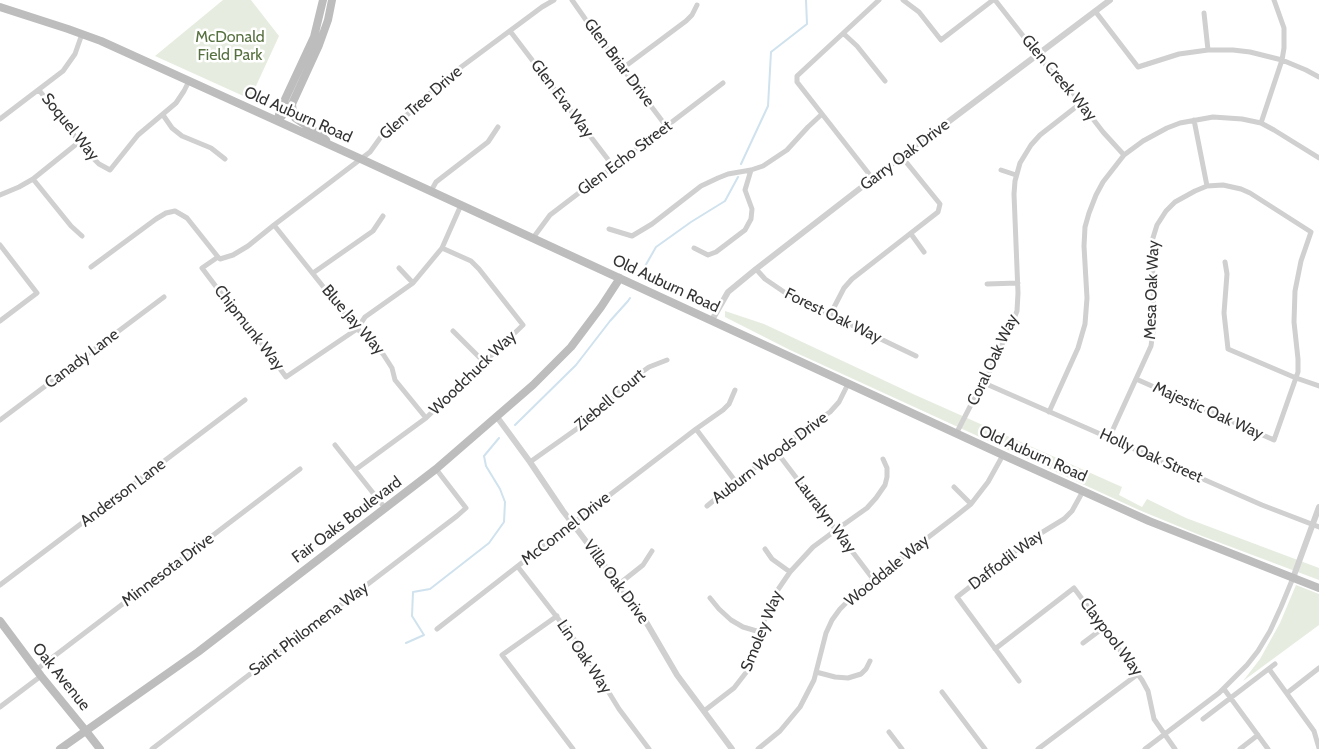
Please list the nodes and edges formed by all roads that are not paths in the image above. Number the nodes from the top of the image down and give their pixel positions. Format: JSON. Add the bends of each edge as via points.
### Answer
{"nodes":[{"id":1,"x":323,"y":0,"type":"edge"},
{"id":2,"x":332,"y":0,"type":"edge"},
{"id":3,"x":554,"y":0,"type":"edge"},
{"id":4,"x":572,"y":0,"type":"edge"},
{"id":5,"x":879,"y":0,"type":"edge"},
{"id":6,"x":903,"y":0,"type":"edge"},
{"id":7,"x":994,"y":0,"type":"edge"},
{"id":8,"x":1110,"y":0,"type":"edge"},
{"id":9,"x":1274,"y":0,"type":"edge"},
{"id":10,"x":697,"y":6,"type":"dead end"},
{"id":11,"x":0,"y":8,"type":"edge"},
{"id":12,"x":1095,"y":11,"type":"junction"},
{"id":13,"x":1204,"y":13,"type":"dead end"},
{"id":14,"x":510,"y":31,"type":"junction"},
{"id":15,"x":82,"y":34,"type":"junction"},
{"id":16,"x":844,"y":34,"type":"junction"},
{"id":17,"x":1208,"y":50,"type":"junction"},
{"id":18,"x":1037,"y":54,"type":"junction"},
{"id":19,"x":1282,"y":60,"type":"junction"},
{"id":20,"x":623,"y":68,"type":"junction"},
{"id":21,"x":1319,"y":77,"type":"edge"},
{"id":22,"x":188,"y":81,"type":"junction"},
{"id":23,"x":885,"y":81,"type":"dead end"},
{"id":24,"x":723,"y":83,"type":"dead end"},
{"id":25,"x":39,"y":90,"type":"junction"},
{"id":26,"x":1081,"y":103,"type":"junction"},
{"id":27,"x":292,"y":104,"type":"junction"},
{"id":28,"x":822,"y":114,"type":"junction"},
{"id":29,"x":163,"y":115,"type":"junction"},
{"id":30,"x":0,"y":119,"type":"edge"},
{"id":31,"x":1194,"y":120,"type":"junction"},
{"id":32,"x":277,"y":121,"type":"junction"},
{"id":33,"x":1261,"y":123,"type":"junction"},
{"id":34,"x":666,"y":126,"type":"junction"},
{"id":35,"x":498,"y":127,"type":"dead end"},
{"id":36,"x":79,"y":142,"type":"junction"},
{"id":37,"x":332,"y":145,"type":"junction"},
{"id":38,"x":1124,"y":155,"type":"junction"},
{"id":39,"x":902,"y":157,"type":"junction"},
{"id":40,"x":361,"y":158,"type":"junction"},
{"id":41,"x":1319,"y":158,"type":"edge"},
{"id":42,"x":225,"y":159,"type":"dead end"},
{"id":43,"x":613,"y":166,"type":"junction"},
{"id":44,"x":751,"y":170,"type":"junction"},
{"id":45,"x":1001,"y":170,"type":"dead end"},
{"id":46,"x":1016,"y":175,"type":"junction"},
{"id":47,"x":33,"y":179,"type":"junction"},
{"id":48,"x":874,"y":179,"type":"junction"},
{"id":49,"x":1207,"y":186,"type":"junction"},
{"id":50,"x":432,"y":191,"type":"junction"},
{"id":51,"x":0,"y":195,"type":"edge"},
{"id":52,"x":461,"y":205,"type":"junction"},
{"id":53,"x":382,"y":216,"type":"dead end"},
{"id":54,"x":274,"y":224,"type":"junction"},
{"id":55,"x":609,"y":228,"type":"dead end"},
{"id":56,"x":910,"y":234,"type":"junction"},
{"id":57,"x":82,"y":236,"type":"dead end"},
{"id":58,"x":532,"y":238,"type":"junction"},
{"id":59,"x":0,"y":245,"type":"edge"},
{"id":60,"x":442,"y":248,"type":"junction"},
{"id":61,"x":694,"y":248,"type":"dead end"},
{"id":62,"x":924,"y":252,"type":"dead end"},
{"id":63,"x":218,"y":257,"type":"junction"},
{"id":64,"x":1225,"y":262,"type":"dead end"},
{"id":65,"x":90,"y":268,"type":"dead end"},
{"id":66,"x":400,"y":268,"type":"dead end"},
{"id":67,"x":756,"y":269,"type":"junction"},
{"id":68,"x":313,"y":273,"type":"junction"},
{"id":69,"x":620,"y":278,"type":"junction"},
{"id":70,"x":1018,"y":282,"type":"junction"},
{"id":71,"x":412,"y":283,"type":"junction"},
{"id":72,"x":987,"y":284,"type":"dead end"},
{"id":73,"x":164,"y":297,"type":"dead end"},
{"id":74,"x":830,"y":315,"type":"junction"},
{"id":75,"x":712,"y":320,"type":"junction"},
{"id":76,"x":0,"y":321,"type":"edge"},
{"id":77,"x":357,"y":328,"type":"junction"},
{"id":78,"x":453,"y":331,"type":"dead end"},
{"id":79,"x":916,"y":356,"type":"dead end"},
{"id":80,"x":667,"y":360,"type":"dead end"},
{"id":81,"x":484,"y":362,"type":"junction"},
{"id":82,"x":1296,"y":378,"type":"junction"},
{"id":83,"x":1136,"y":379,"type":"junction"},
{"id":84,"x":984,"y":383,"type":"junction"},
{"id":85,"x":848,"y":384,"type":"junction"},
{"id":86,"x":1319,"y":386,"type":"edge"},
{"id":87,"x":734,"y":390,"type":"dead end"},
{"id":88,"x":245,"y":400,"type":"dead end"},
{"id":89,"x":1049,"y":412,"type":"junction"},
{"id":90,"x":498,"y":417,"type":"junction"},
{"id":91,"x":426,"y":418,"type":"junction"},
{"id":92,"x":0,"y":420,"type":"edge"},
{"id":93,"x":696,"y":429,"type":"junction"},
{"id":94,"x":956,"y":434,"type":"junction"},
{"id":95,"x":1109,"y":438,"type":"junction"},
{"id":96,"x":335,"y":445,"type":"dead end"},
{"id":97,"x":776,"y":451,"type":"junction"},
{"id":98,"x":1003,"y":455,"type":"junction"},
{"id":99,"x":883,"y":459,"type":"dead end"},
{"id":100,"x":530,"y":462,"type":"junction"},
{"id":101,"x":436,"y":469,"type":"junction"},
{"id":102,"x":300,"y":470,"type":"dead end"},
{"id":103,"x":355,"y":470,"type":"junction"},
{"id":104,"x":736,"y":482,"type":"junction"},
{"id":105,"x":954,"y":487,"type":"dead end"},
{"id":106,"x":1083,"y":491,"type":"junction"},
{"id":107,"x":971,"y":504,"type":"junction"},
{"id":108,"x":707,"y":506,"type":"dead end"},
{"id":109,"x":1319,"y":507,"type":"edge"},
{"id":110,"x":385,"y":508,"type":"junction"},
{"id":111,"x":572,"y":523,"type":"junction"},
{"id":112,"x":1316,"y":526,"type":"edge"},
{"id":113,"x":836,"y":530,"type":"junction"},
{"id":114,"x":765,"y":549,"type":"dead end"},
{"id":115,"x":652,"y":551,"type":"dead end"},
{"id":116,"x":518,"y":567,"type":"junction"},
{"id":117,"x":790,"y":572,"type":"junction"},
{"id":118,"x":1293,"y":578,"type":"junction"},
{"id":119,"x":874,"y":579,"type":"junction"},
{"id":120,"x":619,"y":584,"type":"junction"},
{"id":121,"x":0,"y":585,"type":"edge"},
{"id":122,"x":1319,"y":588,"type":"edge"},
{"id":123,"x":710,"y":598,"type":"dead end"},
{"id":124,"x":557,"y":616,"type":"junction"},
{"id":125,"x":0,"y":621,"type":"edge"},
{"id":126,"x":1103,"y":628,"type":"junction"},
{"id":127,"x":437,"y":629,"type":"dead end"},
{"id":128,"x":760,"y":632,"type":"junction"},
{"id":129,"x":1083,"y":643,"type":"dead end"},
{"id":130,"x":995,"y":649,"type":"junction"},
{"id":131,"x":870,"y":662,"type":"dead end"},
{"id":132,"x":1275,"y":664,"type":"dead end"},
{"id":133,"x":1319,"y":668,"type":"edge"},
{"id":134,"x":1269,"y":669,"type":"junction"},
{"id":135,"x":816,"y":672,"type":"junction"},
{"id":136,"x":39,"y":673,"type":"junction"},
{"id":137,"x":1138,"y":674,"type":"junction"},
{"id":138,"x":1019,"y":681,"type":"dead end"},
{"id":139,"x":1224,"y":688,"type":"junction"},
{"id":140,"x":942,"y":692,"type":"dead end"},
{"id":141,"x":1287,"y":693,"type":"junction"},
{"id":142,"x":1231,"y":698,"type":"junction"},
{"id":143,"x":0,"y":708,"type":"edge"},
{"id":144,"x":704,"y":711,"type":"junction"},
{"id":145,"x":1203,"y":719,"type":"dead end"},
{"id":146,"x":86,"y":731,"type":"junction"},
{"id":147,"x":889,"y":732,"type":"dead end"},
{"id":148,"x":1164,"y":734,"type":"junction"},
{"id":149,"x":1258,"y":735,"type":"junction"},
{"id":150,"x":1319,"y":748,"type":"edge"},
{"id":151,"x":60,"y":749,"type":"edge"},
{"id":152,"x":100,"y":749,"type":"edge"},
{"id":153,"x":152,"y":749,"type":"edge"},
{"id":154,"x":573,"y":749,"type":"edge"},
{"id":155,"x":649,"y":749,"type":"edge"},
{"id":156,"x":732,"y":749,"type":"edge"},
{"id":157,"x":758,"y":749,"type":"edge"},
{"id":158,"x":902,"y":749,"type":"edge"},
{"id":159,"x":985,"y":749,"type":"edge"},
{"id":160,"x":1038,"y":749,"type":"edge"},
{"id":161,"x":1145,"y":749,"type":"edge"},
{"id":162,"x":1175,"y":749,"type":"edge"},
{"id":163,"x":1240,"y":749,"type":"edge"},
{"id":164,"x":1268,"y":749,"type":"edge"}],
"edges":[{"from":1,"to":32,"type":"main road","via":[[314,37]]},
{"from":2,"to":27,"type":"main road","via":[[319,45]]},
{"from":3,"to":14,"type":"street","name":"Glen Tree Drive"},
{"from":4,"to":20,"type":"street","name":"Glen Briar Drive"},
{"from":5,"to":16,"type":"street"},
{"from":6,"to":7,"type":"street","via":[[919,12],[941,40]]},
{"from":7,"to":18,"type":"street","name":"Glen Creek Way"},
{"from":8,"to":12,"type":"street","name":"Garry Oak Drive"},
{"from":9,"to":19,"type":"street","via":[[1284,28]]},
{"from":10,"to":20,"type":"street","via":[[686,21]]},
{"from":11,"to":15,"type":"main road","name":"Old Auburn Road"},
{"from":12,"to":17,"type":"street","via":[[1138,67],[1179,54]]},
{"from":12,"to":18,"type":"street","name":"Garry Oak Drive"},
{"from":13,"to":17,"type":"street"},
{"from":14,"to":40,"type":"street","name":"Glen Tree Drive","via":[[435,88]]},
{"from":14,"to":43,"type":"street","name":"Glen Eva Way"},
{"from":15,"to":22,"type":"main road","name":"Old Auburn Road"},
{"from":15,"to":25,"type":"street","name":"Soquel Way","via":[[69,64]]},
{"from":16,"to":23,"type":"street"},
{"from":16,"to":28,"type":"street","via":[[797,76],[797,82]]},
{"from":17,"to":19,"type":"street","via":[[1250,52]]},
{"from":18,"to":26,"type":"street","name":"Glen Creek Way"},
{"from":18,"to":39,"type":"street","name":"Garry Oak Drive"},
{"from":19,"to":21,"type":"street"},
{"from":19,"to":33,"type":"street"},
{"from":20,"to":34,"type":"street","name":"Glen Briar Drive"},
{"from":22,"to":29,"type":"street","name":"Soquel Way","via":[[178,100]]},
{"from":22,"to":32,"type":"main road","name":"Old Auburn Road"},
{"from":24,"to":34,"type":"street","name":"Glen Echo Street"},
{"from":25,"to":30,"type":"street"},
{"from":25,"to":36,"type":"street","name":"Soquel Way"},
{"from":26,"to":38,"type":"street","name":"Glen Creek Way"},
{"from":26,"to":46,"type":"street","name":"Coral Oak Way","via":[[1035,140]]},
{"from":27,"to":32,"type":"main road"},
{"from":27,"to":37,"type":"main road","via":[[296,118]]},
{"from":28,"to":44,"type":"street","via":[[787,150]]},
{"from":28,"to":48,"type":"street"},
{"from":29,"to":36,"type":"street","name":"Soquel Way","via":[[138,135],[110,170],[94,159]]},
{"from":29,"to":42,"type":"street","via":[[182,136],[211,148]]},
{"from":31,"to":33,"type":"street","via":[[1213,117]]},
{"from":31,"to":38,"type":"street","via":[[1167,128]]},
{"from":31,"to":49,"type":"street"},
{"from":32,"to":37,"type":"main road","name":"Old Auburn Road"},
{"from":33,"to":41,"type":"street"},
{"from":34,"to":43,"type":"street","name":"Glen Echo Street"},
{"from":35,"to":50,"type":"street","via":[[488,142],[436,182]]},
{"from":36,"to":47,"type":"street"},
{"from":37,"to":40,"type":"main road","name":"Old Auburn Road"},
{"from":38,"to":89,"type":"street","via":[[1103,182],[1089,212],[1084,246],[1085,324],[1078,348]]},
{"from":39,"to":48,"type":"street","name":"Garry Oak Drive"},
{"from":39,"to":56,"type":"street","via":[[940,204],[938,212]]},
{"from":40,"to":50,"type":"main road","name":"Old Auburn Road"},
{"from":40,"to":54,"type":"street","name":"Glen Tree Drive"},
{"from":43,"to":58,"type":"street","name":"Glen Echo Street","via":[[550,215]]},
{"from":44,"to":55,"type":"street","via":[[728,174],[701,186],[632,236]]},
{"from":44,"to":61,"type":"street","via":[[745,190],[752,208],[751,219],[745,230],[716,252],[708,254]]},
{"from":45,"to":46,"type":"street"},
{"from":46,"to":70,"type":"street","name":"Coral Oak Way"},
{"from":47,"to":51,"type":"street"},
{"from":47,"to":57,"type":"street"},
{"from":48,"to":67,"type":"street","name":"Garry Oak Drive"},
{"from":49,"to":82,"type":"street","name":"Mesa Oak Way","via":[[1223,186],[1250,193],[1311,232],[1301,261],[1296,291]]},
{"from":49,"to":83,"type":"street","name":"Mesa Oak Way","via":[[1172,205],[1154,233],[1151,249],[1154,333]]},
{"from":50,"to":52,"type":"main road","name":"Old Auburn Road"},
{"from":52,"to":58,"type":"main road","name":"Old Auburn Road"},
{"from":52,"to":60,"type":"street","name":"Chipmunk Way"},
{"from":53,"to":68,"type":"street","via":[[373,231]]},
{"from":54,"to":63,"type":"street","name":"Glen Tree Drive","via":[[241,251]]},
{"from":54,"to":68,"type":"street","name":"Blue Jay Way"},
{"from":56,"to":62,"type":"street"},
{"from":56,"to":74,"type":"street","via":[[852,279]]},
{"from":58,"to":69,"type":"main road","name":"Old Auburn Road"},
{"from":59,"to":76,"type":"street","via":[[38,293]]},
{"from":60,"to":71,"type":"street","name":"Chipmunk Way"},
{"from":60,"to":81,"type":"street","name":"Woodchuck Way","via":[[471,260],[523,325]]},
{"from":63,"to":65,"type":"street","via":[[187,218],[175,211],[156,219]]},
{"from":63,"to":77,"type":"street","name":"Chipmunk Way","via":[[202,268],[286,376]]},
{"from":64,"to":82,"type":"street","via":[[1224,326],[1228,349]]},
{"from":66,"to":71,"type":"street"},
{"from":67,"to":74,"type":"street","name":"Forest Oak Way","via":[[777,289]]},
{"from":67,"to":75,"type":"street","name":"Garry Oak Drive","via":[[728,292]]},
{"from":68,"to":77,"type":"street","name":"Blue Jay Way"},
{"from":69,"to":75,"type":"main road","name":"Old Auburn Road"},
{"from":69,"to":90,"type":"main road","name":"Fair Oaks Boulevard","via":[[571,347]]},
{"from":70,"to":72,"type":"street"},
{"from":70,"to":84,"type":"street","name":"Coral Oak Way","via":[[1015,316]]},
{"from":71,"to":77,"type":"street","name":"Chipmunk Way","via":[[365,318]]},
{"from":73,"to":92,"type":"street","name":"Canady Lane"},
{"from":74,"to":79,"type":"street","name":"Forest Oak Way"},
{"from":75,"to":85,"type":"main road","name":"Old Auburn Road"},
{"from":77,"to":91,"type":"street","name":"Blue Jay Way","via":[[383,354],[395,380]]},
{"from":78,"to":81,"type":"street"},
{"from":80,"to":100,"type":"street","name":"Ziebell Court","via":[[642,372],[595,416]]},
{"from":81,"to":91,"type":"street","name":"Woodchuck Way"},
{"from":82,"to":83,"type":"street","name":"Majestic Oak Way","via":[[1274,440]]},
{"from":82,"to":86,"type":"street"},
{"from":83,"to":95,"type":"street","name":"Mesa Oak Way"},
{"from":84,"to":89,"type":"street","name":"Holly Oak Street"},
{"from":84,"to":94,"type":"street","name":"Coral Oak Way"},
{"from":85,"to":94,"type":"main road","name":"Old Auburn Road"},
{"from":85,"to":97,"type":"street","name":"Auburn Woods Drive","via":[[833,409]]},
{"from":87,"to":93,"type":"street","name":"McConnel Drive","via":[[727,407]]},
{"from":88,"to":121,"type":"street","name":"Anderson Lane"},
{"from":89,"to":95,"type":"street","name":"Holly Oak Street"},
{"from":90,"to":100,"type":"street","name":"Villa Oak Drive"},
{"from":90,"to":101,"type":"main road","name":"Fair Oaks Boulevard"},
{"from":91,"to":103,"type":"street","name":"Woodchuck Way"},
{"from":93,"to":104,"type":"street"},
{"from":93,"to":111,"type":"street","name":"McConnel Drive"},
{"from":94,"to":98,"type":"main road","name":"Old Auburn Road"},
{"from":95,"to":112,"type":"street","name":"Holly Oak Street"},
{"from":96,"to":103,"type":"street"},
{"from":97,"to":104,"type":"street","name":"Auburn Woods Drive"},
{"from":97,"to":113,"type":"street","name":"Lauralyn Way"},
{"from":98,"to":106,"type":"main road","name":"Old Auburn Road"},
{"from":98,"to":107,"type":"street","name":"Wooddale Way"},
{"from":99,"to":113,"type":"street","name":"Smoley Way","via":[[887,468],[885,485],[867,508]]},
{"from":100,"to":111,"type":"street","name":"Villa Oak Drive"},
{"from":101,"to":110,"type":"main road","name":"Fair Oaks Boulevard"},
{"from":101,"to":153,"type":"street","name":"Saint Philomena Way","via":[[466,508]]},
{"from":102,"to":136,"type":"street","name":"Minnesota Drive"},
{"from":103,"to":110,"type":"street"},
{"from":104,"to":108,"type":"street","name":"Auburn Woods Drive"},
{"from":105,"to":107,"type":"street"},
{"from":106,"to":118,"type":"main road","name":"Old Auburn Road"},
{"from":106,"to":130,"type":"street","name":"Daffodil Way","via":[[1064,519],[1028,541],[957,597]]},
{"from":107,"to":119,"type":"street","name":"Wooddale Way"},
{"from":109,"to":112,"type":"street"},
{"from":110,"to":146,"type":"main road","name":"Fair Oaks Boulevard","via":[[198,652]]},
{"from":111,"to":116,"type":"street","name":"McConnel Drive"},
{"from":111,"to":120,"type":"street","name":"Villa Oak Drive"},
{"from":112,"to":118,"type":"street"},
{"from":113,"to":117,"type":"street","name":"Smoley Way","via":[[808,552]]},
{"from":113,"to":119,"type":"street","name":"Lauralyn Way"},
{"from":114,"to":117,"type":"street","via":[[772,559]]},
{"from":115,"to":120,"type":"street","via":[[643,565]]},
{"from":116,"to":124,"type":"street","name":"Lin Oak Way"},
{"from":116,"to":127,"type":"street","name":"McConnel Drive"},
{"from":117,"to":128,"type":"street","name":"Smoley Way","via":[[772,601]]},
{"from":118,"to":122,"type":"main road","name":"Old Auburn Road"},
{"from":118,"to":139,"type":"street","via":[[1266,639]]},
{"from":119,"to":135,"type":"street","name":"Wooddale Way","via":[[832,620]]},
{"from":120,"to":144,"type":"street","name":"Villa Oak Drive"},
{"from":123,"to":128,"type":"street","via":[[731,620]]},
{"from":124,"to":154,"type":"street","via":[[502,655]]},
{"from":124,"to":155,"type":"street","name":"Lin Oak Way"},
{"from":125,"to":136,"type":"main road","name":"Oak Avenue"},
{"from":126,"to":129,"type":"street"},
{"from":126,"to":130,"type":"street","name":"Claypool Way","via":[[1074,588]]},
{"from":126,"to":137,"type":"street","name":"Claypool Way"},
{"from":128,"to":144,"type":"street","name":"Smoley Way","via":[[754,658],[744,676]]},
{"from":130,"to":138,"type":"street","name":"Daffodil Way"},
{"from":131,"to":135,"type":"street","via":[[861,674],[848,678]]},
{"from":132,"to":134,"type":"street"},
{"from":133,"to":141,"type":"street"},
{"from":134,"to":141,"type":"street"},
{"from":134,"to":142,"type":"street"},
{"from":135,"to":157,"type":"street","name":"Wooddale Way","via":[[795,714]]},
{"from":136,"to":143,"type":"street","name":"Minnesota Drive"},
{"from":136,"to":146,"type":"main road","name":"Oak Avenue"},
{"from":137,"to":148,"type":"street","name":"Claypool Way","via":[[1146,687],[1154,719]]},
{"from":137,"to":160,"type":"street"},
{"from":139,"to":142,"type":"street"},
{"from":139,"to":148,"type":"street"},
{"from":140,"to":159,"type":"street"},
{"from":141,"to":150,"type":"street","via":[[1314,731]]},
{"from":142,"to":145,"type":"street"},
{"from":142,"to":149,"type":"street"},
{"from":144,"to":156,"type":"street","name":"Villa Oak Drive"},
{"from":146,"to":151,"type":"main road","name":"Fair Oaks Boulevard"},
{"from":146,"to":152,"type":"main road","name":"Oak Avenue"},
{"from":147,"to":158,"type":"street"},
{"from":148,"to":161,"type":"street"},
{"from":148,"to":162,"type":"street","name":"Claypool Way"},
{"from":149,"to":163,"type":"street"},
{"from":149,"to":164,"type":"street"}]}
